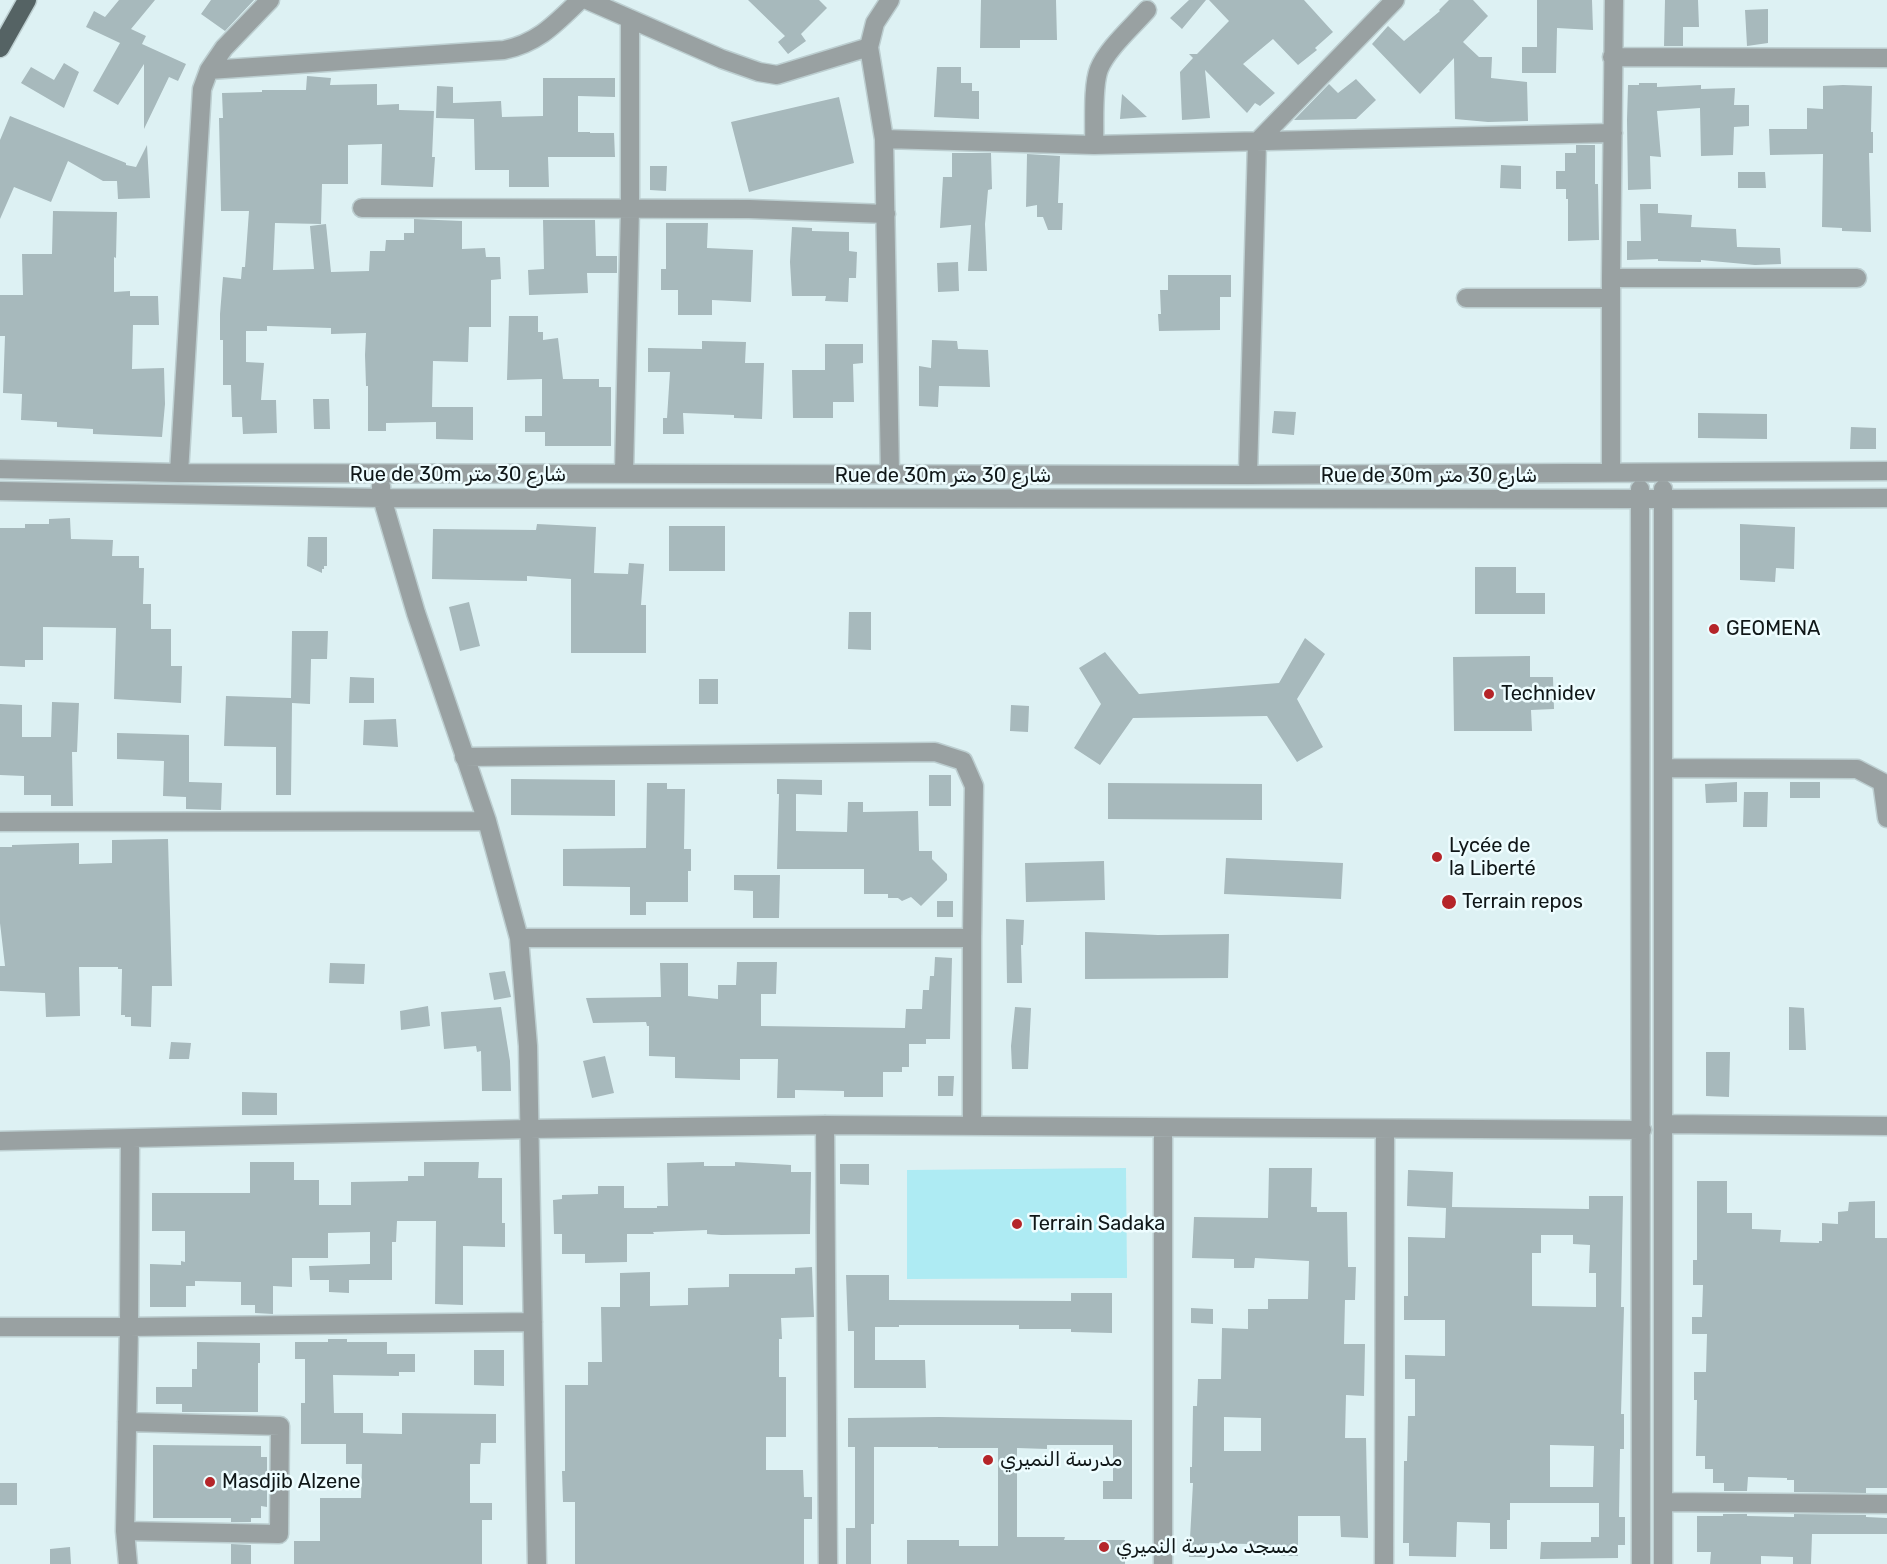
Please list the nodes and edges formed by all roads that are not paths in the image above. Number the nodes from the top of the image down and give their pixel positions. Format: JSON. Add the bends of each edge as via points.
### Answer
{"nodes":[{"id":1,"x":27,"y":0,"type":"edge"},
{"id":2,"x":270,"y":0,"type":"edge"},
{"id":3,"x":580,"y":0,"type":"edge"},
{"id":4,"x":587,"y":0,"type":"edge"},
{"id":5,"x":890,"y":0,"type":"edge"},
{"id":6,"x":1395,"y":0,"type":"edge"},
{"id":7,"x":1614,"y":0,"type":"edge"},
{"id":8,"x":1147,"y":10,"type":"dead end"},
{"id":9,"x":630,"y":20,"type":"junction"},
{"id":10,"x":869,"y":47,"type":"junction"},
{"id":11,"x":0,"y":48,"type":"edge"},
{"id":12,"x":1612,"y":57,"type":"junction"},
{"id":13,"x":1887,"y":58,"type":"edge"},
{"id":14,"x":209,"y":70,"type":"junction"},
{"id":15,"x":1613,"y":133,"type":"junction"},
{"id":16,"x":884,"y":139,"type":"junction"},
{"id":17,"x":1257,"y":142,"type":"junction"},
{"id":18,"x":1094,"y":146,"type":"junction"},
{"id":19,"x":362,"y":208,"type":"dead end"},
{"id":20,"x":630,"y":209,"type":"junction"},
{"id":21,"x":886,"y":214,"type":"junction"},
{"id":22,"x":1611,"y":278,"type":"junction"},
{"id":23,"x":1857,"y":278,"type":"dead end"},
{"id":24,"x":1466,"y":298,"type":"dead end"},
{"id":25,"x":1611,"y":298,"type":"junction"},
{"id":26,"x":0,"y":469,"type":"edge"},
{"id":27,"x":1887,"y":471,"type":"edge"},
{"id":28,"x":1611,"y":472,"type":"junction"},
{"id":29,"x":1641,"y":472,"type":"junction"},
{"id":30,"x":1664,"y":472,"type":"junction"},
{"id":31,"x":179,"y":473,"type":"junction"},
{"id":32,"x":380,"y":473,"type":"junction"},
{"id":33,"x":624,"y":473,"type":"junction"},
{"id":34,"x":890,"y":474,"type":"junction"},
{"id":35,"x":1248,"y":476,"type":"junction"},
{"id":36,"x":0,"y":491,"type":"edge"},
{"id":37,"x":382,"y":498,"type":"junction"},
{"id":38,"x":1887,"y":498,"type":"edge"},
{"id":39,"x":1640,"y":499,"type":"junction"},
{"id":40,"x":1663,"y":499,"type":"junction"},
{"id":41,"x":464,"y":757,"type":"junction"},
{"id":42,"x":1664,"y":768,"type":"junction"},
{"id":43,"x":1887,"y":818,"type":"edge"},
{"id":44,"x":487,"y":821,"type":"junction"},
{"id":45,"x":0,"y":822,"type":"edge"},
{"id":46,"x":519,"y":938,"type":"junction"},
{"id":47,"x":972,"y":939,"type":"junction"},
{"id":48,"x":1664,"y":1124,"type":"junction"},
{"id":49,"x":825,"y":1125,"type":"junction"},
{"id":50,"x":972,"y":1125,"type":"junction"},
{"id":51,"x":1887,"y":1126,"type":"edge"},
{"id":52,"x":1163,"y":1128,"type":"junction"},
{"id":53,"x":529,"y":1129,"type":"junction"},
{"id":54,"x":1385,"y":1130,"type":"junction"},
{"id":55,"x":1642,"y":1130,"type":"junction"},
{"id":56,"x":130,"y":1139,"type":"junction"},
{"id":57,"x":0,"y":1142,"type":"edge"},
{"id":58,"x":533,"y":1322,"type":"junction"},
{"id":59,"x":0,"y":1327,"type":"edge"},
{"id":60,"x":129,"y":1327,"type":"junction"},
{"id":61,"x":128,"y":1422,"type":"junction"},
{"id":62,"x":1664,"y":1502,"type":"junction"},
{"id":63,"x":1887,"y":1504,"type":"edge"},
{"id":64,"x":125,"y":1531,"type":"junction"},
{"id":65,"x":128,"y":1564,"type":"edge"},
{"id":66,"x":537,"y":1564,"type":"edge"},
{"id":67,"x":828,"y":1564,"type":"edge"},
{"id":68,"x":1163,"y":1564,"type":"edge"},
{"id":69,"x":1384,"y":1564,"type":"edge"},
{"id":70,"x":1641,"y":1564,"type":"edge"},
{"id":71,"x":1663,"y":1564,"type":"edge"}],
"edges":[{"from":1,"to":11,"type":"main road"},
{"from":2,"to":14,"type":"street","via":[[224,48]]},
{"from":3,"to":14,"type":"street","via":[[548,31],[504,50]]},
{"from":4,"to":9,"type":"street"},
{"from":5,"to":10,"type":"street","via":[[875,23]]},
{"from":6,"to":17,"type":"street"},
{"from":7,"to":12,"type":"street"},
{"from":8,"to":18,"type":"street","via":[[1099,69]]},
{"from":9,"to":10,"type":"street","via":[[722,59],[777,75]]},
{"from":9,"to":20,"type":"street"},
{"from":10,"to":16,"type":"street"},
{"from":12,"to":13,"type":"street"},
{"from":12,"to":15,"type":"street"},
{"from":14,"to":31,"type":"street","via":[[202,89]]},
{"from":15,"to":17,"type":"street"},
{"from":15,"to":22,"type":"street"},
{"from":16,"to":18,"type":"street"},
{"from":16,"to":21,"type":"street"},
{"from":17,"to":18,"type":"street"},
{"from":17,"to":35,"type":"street"},
{"from":19,"to":20,"type":"street"},
{"from":20,"to":21,"type":"street"},
{"from":20,"to":33,"type":"street"},
{"from":21,"to":34,"type":"street"},
{"from":22,"to":23,"type":"street"},
{"from":22,"to":25,"type":"street"},
{"from":24,"to":25,"type":"street"},
{"from":25,"to":28,"type":"street"},
{"from":26,"to":31,"type":"street","name":"Rue de 30m شارع 30 متر"},
{"from":27,"to":30,"type":"street","name":"Rue de 30m شارع 30 متر"},
{"from":28,"to":29,"type":"street","name":"Rue de 30m شارع 30 متر"},
{"from":28,"to":35,"type":"street","name":"Rue de 30m شارع 30 متر"},
{"from":29,"to":30,"type":"street","name":"Rue de 30m شارع 30 متر"},
{"from":29,"to":39,"type":"street"},
{"from":30,"to":40,"type":"street"},
{"from":31,"to":32,"type":"street","name":"Rue de 30m شارع 30 متر"},
{"from":32,"to":33,"type":"street","name":"Rue de 30m شارع 30 متر"},
{"from":32,"to":37,"type":"street"},
{"from":33,"to":34,"type":"street","name":"Rue de 30m شارع 30 متر"},
{"from":34,"to":35,"type":"street","name":"Rue de 30m شارع 30 متر"},
{"from":36,"to":37,"type":"street","name":"Rue de 30m شارع 30 متر"},
{"from":37,"to":39,"type":"street","name":"Rue de 30m شارع 30 متر"},
{"from":37,"to":41,"type":"street"},
{"from":38,"to":40,"type":"street","name":"Rue de 30m شارع 30 متر"},
{"from":39,"to":40,"type":"street","name":"Rue de 30m شارع 30 متر"},
{"from":39,"to":55,"type":"street"},
{"from":40,"to":42,"type":"street"},
{"from":41,"to":44,"type":"street"},
{"from":41,"to":47,"type":"street","via":[[935,752],[963,761],[974,786]]},
{"from":42,"to":43,"type":"street","via":[[1857,769],[1882,782]]},
{"from":42,"to":48,"type":"street"},
{"from":44,"to":45,"type":"street"},
{"from":44,"to":46,"type":"street"},
{"from":46,"to":47,"type":"street"},
{"from":46,"to":53,"type":"street","via":[[528,1046]]},
{"from":47,"to":50,"type":"street"},
{"from":48,"to":51,"type":"street"},
{"from":48,"to":62,"type":"street"},
{"from":49,"to":50,"type":"street"},
{"from":49,"to":53,"type":"street"},
{"from":49,"to":67,"type":"street"},
{"from":50,"to":52,"type":"street"},
{"from":52,"to":54,"type":"street"},
{"from":52,"to":68,"type":"street"},
{"from":53,"to":56,"type":"street"},
{"from":53,"to":58,"type":"street"},
{"from":54,"to":55,"type":"street"},
{"from":54,"to":69,"type":"street"},
{"from":55,"to":70,"type":"street"},
{"from":56,"to":57,"type":"street"},
{"from":56,"to":60,"type":"street"},
{"from":58,"to":60,"type":"street"},
{"from":58,"to":66,"type":"street"},
{"from":59,"to":60,"type":"street"},
{"from":60,"to":61,"type":"street"},
{"from":61,"to":64,"type":"street"},
{"from":61,"to":64,"type":"street","via":[[280,1426],[279,1534]]},
{"from":62,"to":63,"type":"street"},
{"from":62,"to":71,"type":"street"},
{"from":64,"to":65,"type":"street"}]}
